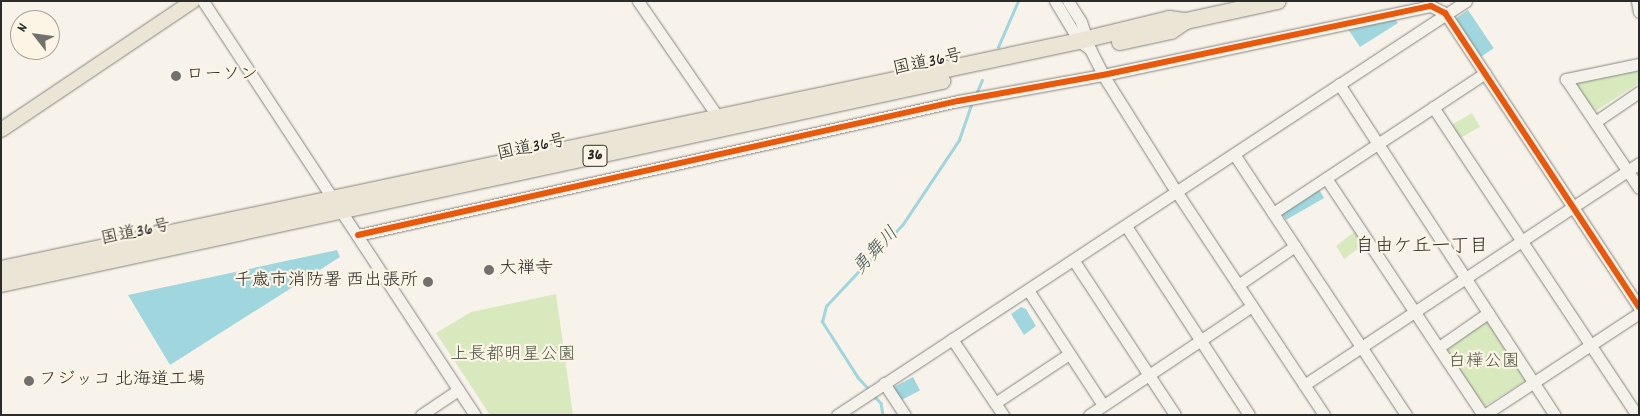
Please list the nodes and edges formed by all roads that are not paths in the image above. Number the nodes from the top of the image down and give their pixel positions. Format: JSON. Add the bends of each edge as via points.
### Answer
{"nodes":[{"id":1,"x":193,"y":1,"type":"edge"},
{"id":2,"x":203,"y":1,"type":"edge"},
{"id":3,"x":638,"y":1,"type":"edge"},
{"id":4,"x":1055,"y":1,"type":"edge"},
{"id":5,"x":1068,"y":1,"type":"edge"},
{"id":6,"x":1278,"y":1,"type":"edge"},
{"id":7,"x":1466,"y":1,"type":"edge"},
{"id":8,"x":1637,"y":1,"type":"edge"},
{"id":9,"x":1639,"y":12,"type":"edge"},
{"id":10,"x":1445,"y":13,"type":"junction"},
{"id":11,"x":1086,"y":43,"type":"junction"},
{"id":12,"x":1639,"y":64,"type":"edge"},
{"id":13,"x":1485,"y":73,"type":"junction"},
{"id":14,"x":1103,"y":75,"type":"junction"},
{"id":15,"x":1339,"y":84,"type":"junction"},
{"id":16,"x":1639,"y":92,"type":"edge"},
{"id":17,"x":1433,"y":108,"type":"junction"},
{"id":18,"x":1595,"y":122,"type":"junction"},
{"id":19,"x":718,"y":123,"type":"junction"},
{"id":20,"x":1,"y":130,"type":"edge"},
{"id":21,"x":1378,"y":144,"type":"junction"},
{"id":22,"x":1234,"y":154,"type":"junction"},
{"id":23,"x":1639,"y":163,"type":"edge"},
{"id":24,"x":1627,"y":170,"type":"junction"},
{"id":25,"x":1326,"y":178,"type":"junction"},
{"id":26,"x":1639,"y":188,"type":"edge"},
{"id":27,"x":1176,"y":191,"type":"junction"},
{"id":28,"x":338,"y":204,"type":"junction"},
{"id":29,"x":1573,"y":205,"type":"junction"},
{"id":30,"x":1273,"y":213,"type":"junction"},
{"id":31,"x":1126,"y":226,"type":"junction"},
{"id":32,"x":358,"y":235,"type":"junction"},
{"id":33,"x":1521,"y":240,"type":"junction"},
{"id":34,"x":1295,"y":246,"type":"junction"},
{"id":35,"x":1074,"y":261,"type":"junction"},
{"id":36,"x":1,"y":268,"type":"edge"},
{"id":37,"x":1464,"y":278,"type":"junction"},
{"id":38,"x":1,"y":284,"type":"edge"},
{"id":39,"x":1238,"y":286,"type":"junction"},
{"id":40,"x":1028,"y":290,"type":"junction"},
{"id":41,"x":1252,"y":306,"type":"junction"},
{"id":42,"x":1639,"y":307,"type":"edge"},
{"id":43,"x":1415,"y":311,"type":"junction"},
{"id":44,"x":1639,"y":313,"type":"edge"},
{"id":45,"x":1488,"y":314,"type":"junction"},
{"id":46,"x":952,"y":339,"type":"junction"},
{"id":47,"x":1200,"y":341,"type":"junction"},
{"id":48,"x":1590,"y":345,"type":"junction"},
{"id":49,"x":1361,"y":346,"type":"junction"},
{"id":50,"x":1439,"y":348,"type":"junction"},
{"id":51,"x":1070,"y":354,"type":"junction"},
{"id":52,"x":1149,"y":376,"type":"junction"},
{"id":53,"x":1533,"y":382,"type":"junction"},
{"id":54,"x":882,"y":385,"type":"junction"},
{"id":55,"x":1304,"y":385,"type":"junction"},
{"id":56,"x":458,"y":390,"type":"junction"},
{"id":57,"x":995,"y":403,"type":"junction"},
{"id":58,"x":1103,"y":406,"type":"junction"},
{"id":59,"x":421,"y":415,"type":"edge"},
{"id":60,"x":475,"y":415,"type":"edge"},
{"id":61,"x":837,"y":415,"type":"edge"},
{"id":62,"x":905,"y":415,"type":"edge"},
{"id":63,"x":1002,"y":415,"type":"edge"},
{"id":64,"x":1089,"y":415,"type":"edge"},
{"id":65,"x":1175,"y":415,"type":"edge"},
{"id":66,"x":1249,"y":415,"type":"edge"},
{"id":67,"x":1324,"y":415,"type":"edge"},
{"id":68,"x":1406,"y":415,"type":"edge"},
{"id":69,"x":1483,"y":415,"type":"edge"},
{"id":70,"x":1555,"y":415,"type":"edge"},
{"id":71,"x":1637,"y":415,"type":"edge"}],
"edges":[{"from":1,"to":20,"type":"main road"},
{"from":2,"to":28,"type":"street"},
{"from":3,"to":19,"type":"street"},
{"from":4,"to":11,"type":"street"},
{"from":5,"to":11,"type":"street","via":[[1081,22]]},
{"from":6,"to":11,"type":"highway","name":"国道36号","number":"36","via":[[1186,21],[1171,31]]},
{"from":7,"to":10,"type":"street"},
{"from":8,"to":9,"type":"street"},
{"from":10,"to":13,"type":"street"},
{"from":10,"to":14,"type":"street","via":[[1431,6]]},
{"from":10,"to":15,"type":"street"},
{"from":11,"to":14,"type":"street"},
{"from":11,"to":19,"type":"highway","name":"国道36号","number":"36"},
{"from":12,"to":18,"type":"street","via":[[1566,79]]},
{"from":13,"to":17,"type":"street"},
{"from":13,"to":29,"type":"street"},
{"from":14,"to":27,"type":"street"},
{"from":14,"to":32,"type":"street","via":[[990,95]]},
{"from":15,"to":21,"type":"street"},
{"from":15,"to":22,"type":"street"},
{"from":16,"to":18,"type":"street"},
{"from":17,"to":21,"type":"street"},
{"from":17,"to":33,"type":"street"},
{"from":18,"to":24,"type":"street"},
{"from":19,"to":28,"type":"highway","name":"国道36号","number":"36"},
{"from":21,"to":25,"type":"street"},
{"from":21,"to":37,"type":"street"},
{"from":22,"to":27,"type":"street"},
{"from":22,"to":30,"type":"street"},
{"from":23,"to":24,"type":"street"},
{"from":24,"to":26,"type":"street"},
{"from":24,"to":29,"type":"street"},
{"from":25,"to":30,"type":"street"},
{"from":25,"to":43,"type":"street"},
{"from":27,"to":31,"type":"street"},
{"from":27,"to":39,"type":"street"},
{"from":28,"to":32,"type":"street"},
{"from":28,"to":36,"type":"highway","name":"国道36号","number":"36"},
{"from":28,"to":38,"type":"highway","name":"国道36号","number":"36"},
{"from":29,"to":33,"type":"street"},
{"from":29,"to":42,"type":"street"},
{"from":30,"to":34,"type":"street"},
{"from":31,"to":35,"type":"street"},
{"from":31,"to":47,"type":"street"},
{"from":32,"to":56,"type":"street"},
{"from":33,"to":37,"type":"street"},
{"from":33,"to":48,"type":"street"},
{"from":34,"to":39,"type":"street"},
{"from":34,"to":49,"type":"street"},
{"from":35,"to":40,"type":"street"},
{"from":35,"to":52,"type":"street"},
{"from":37,"to":43,"type":"street"},
{"from":37,"to":45,"type":"street"},
{"from":39,"to":41,"type":"street"},
{"from":40,"to":46,"type":"street"},
{"from":40,"to":51,"type":"street"},
{"from":41,"to":47,"type":"street"},
{"from":41,"to":55,"type":"street"},
{"from":43,"to":49,"type":"street"},
{"from":43,"to":50,"type":"street"},
{"from":44,"to":48,"type":"street"},
{"from":45,"to":50,"type":"street"},
{"from":45,"to":53,"type":"street"},
{"from":46,"to":54,"type":"street"},
{"from":46,"to":57,"type":"street"},
{"from":47,"to":52,"type":"street"},
{"from":47,"to":66,"type":"street"},
{"from":48,"to":53,"type":"street"},
{"from":48,"to":71,"type":"street"},
{"from":49,"to":55,"type":"street"},
{"from":49,"to":68,"type":"street"},
{"from":50,"to":69,"type":"street"},
{"from":51,"to":57,"type":"street"},
{"from":51,"to":58,"type":"street"},
{"from":52,"to":58,"type":"street"},
{"from":52,"to":65,"type":"street"},
{"from":53,"to":69,"type":"street"},
{"from":53,"to":70,"type":"street"},
{"from":54,"to":61,"type":"street"},
{"from":54,"to":62,"type":"street"},
{"from":55,"to":67,"type":"street"},
{"from":56,"to":59,"type":"street"},
{"from":56,"to":60,"type":"street"},
{"from":57,"to":63,"type":"street"},
{"from":58,"to":64,"type":"street"}]}
